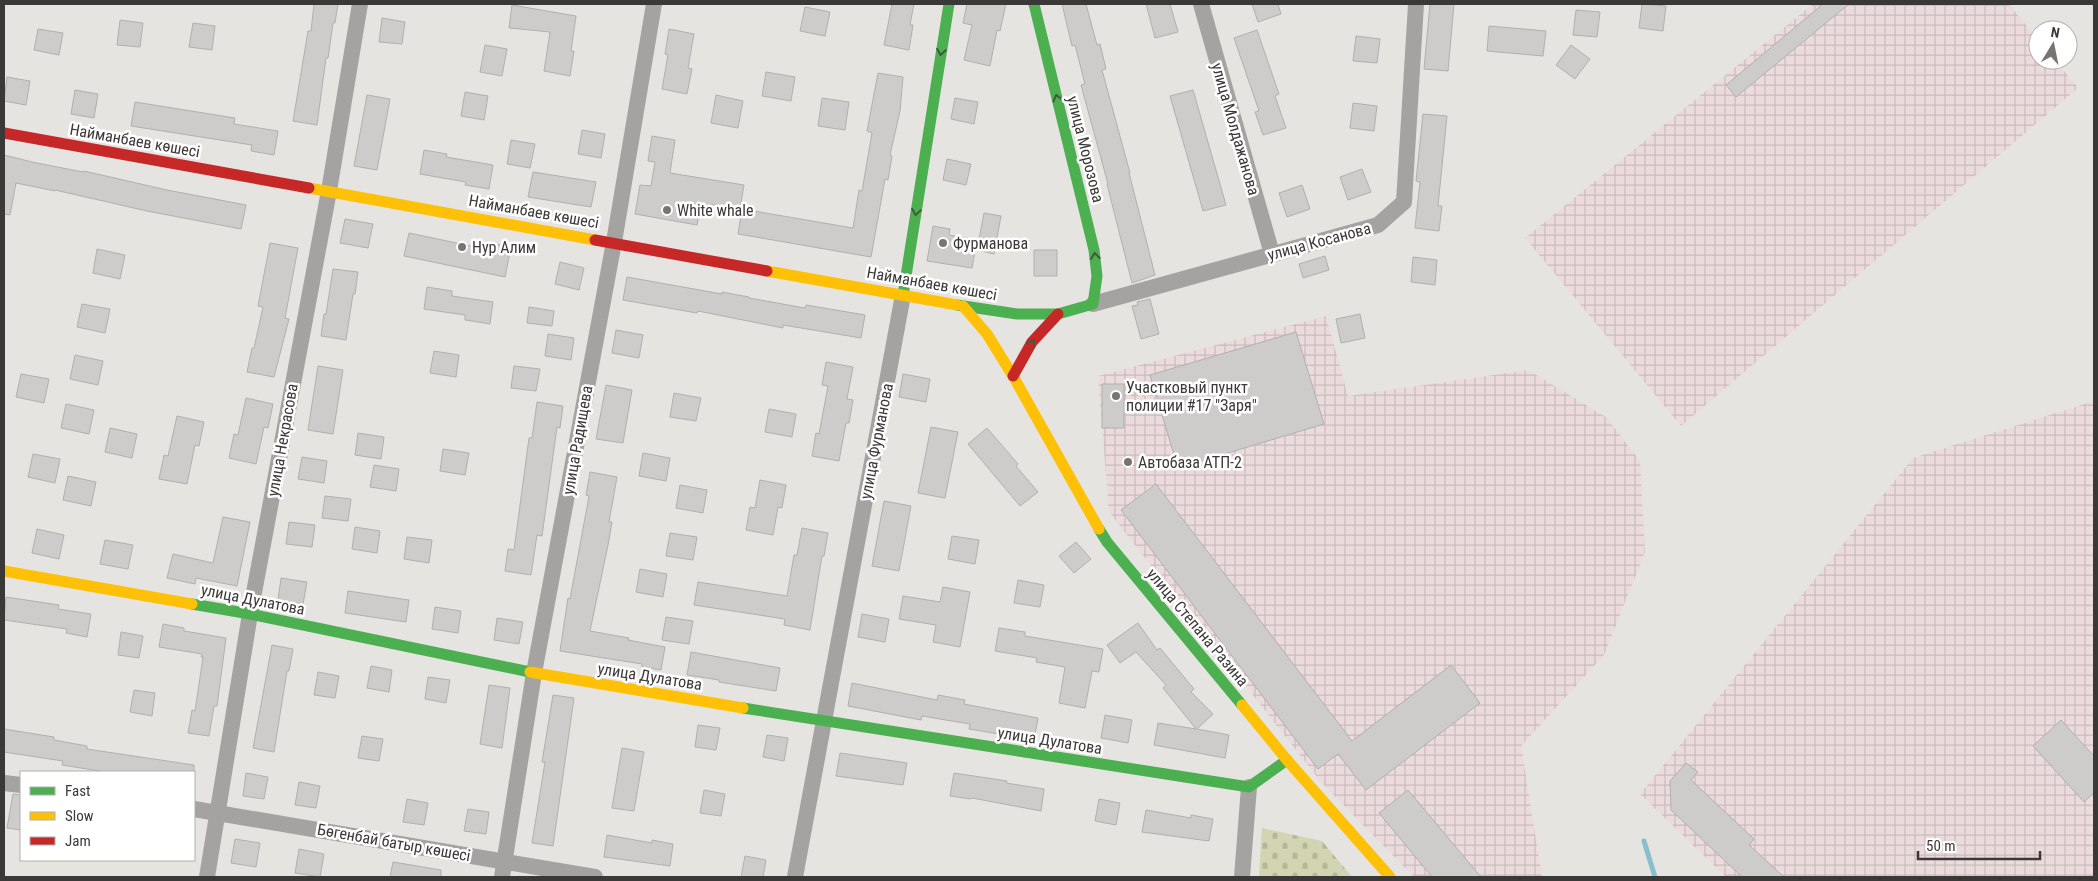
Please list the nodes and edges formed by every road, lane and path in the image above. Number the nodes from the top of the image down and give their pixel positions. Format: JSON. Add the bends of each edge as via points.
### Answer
{"nodes":[{"id":1,"x":360,"y":4,"type":"edge"},
{"id":2,"x":654,"y":4,"type":"edge"},
{"id":3,"x":948,"y":4,"type":"edge"},
{"id":4,"x":1034,"y":4,"type":"edge"},
{"id":5,"x":1201,"y":4,"type":"edge"},
{"id":6,"x":1416,"y":4,"type":"edge"},
{"id":7,"x":4,"y":133,"type":"edge"},
{"id":8,"x":329,"y":191,"type":"junction"},
{"id":9,"x":614,"y":242,"type":"junction"},
{"id":10,"x":1272,"y":254,"type":"junction"},
{"id":11,"x":903,"y":295,"type":"junction"},
{"id":12,"x":1093,"y":304,"type":"junction"},
{"id":13,"x":963,"y":306,"type":"junction"},
{"id":14,"x":1058,"y":314,"type":"junction"},
{"id":15,"x":1013,"y":376,"type":"junction"},
{"id":16,"x":4,"y":571,"type":"edge"},
{"id":17,"x":250,"y":614,"type":"junction"},
{"id":18,"x":534,"y":673,"type":"junction"},
{"id":19,"x":824,"y":721,"type":"junction"},
{"id":20,"x":1287,"y":760,"type":"junction"},
{"id":21,"x":4,"y":783,"type":"edge"},
{"id":22,"x":20,"y":785,"type":"edge"},
{"id":23,"x":1249,"y":787,"type":"junction"},
{"id":24,"x":195,"y":809,"type":"edge"},
{"id":25,"x":218,"y":812,"type":"junction"},
{"id":26,"x":505,"y":861,"type":"junction"},
{"id":27,"x":207,"y":877,"type":"edge"},
{"id":28,"x":502,"y":877,"type":"edge"},
{"id":29,"x":595,"y":877,"type":"edge"},
{"id":30,"x":795,"y":877,"type":"edge"},
{"id":31,"x":1242,"y":877,"type":"edge"},
{"id":32,"x":1390,"y":877,"type":"edge"}],
"edges":[{"from":1,"to":8,"type":"street","name":"улица Некрасова"},
{"from":2,"to":9,"type":"street","name":"улица Радищева"},
{"from":3,"to":11,"type":"main road","name":"улица Фурманова","one_way":true},
{"from":12,"to":4,"type":"main road","name":"улица Морозова","one_way":true,"via":[[1097,276],[1094,250]]},
{"from":5,"to":10,"type":"street","name":"улица Молдажанова"},
{"from":6,"to":10,"type":"street","name":"улица Косанова","via":[[1404,202],[1378,225]]},
{"from":7,"to":8,"type":"main road","name":"Найманбаев көшесі"},
{"from":8,"to":9,"type":"main road","name":"Найманбаев көшесі"},
{"from":8,"to":17,"type":"street","name":"улица Некрасова"},
{"from":9,"to":11,"type":"main road","name":"Найманбаев көшесі"},
{"from":9,"to":18,"type":"street","name":"улица Радищева"},
{"from":10,"to":12,"type":"street","name":"улица Косанова"},
{"from":11,"to":13,"type":"main road","name":"Найманбаев көшесі"},
{"from":11,"to":19,"type":"street","name":"улица Фурманова"},
{"from":12,"to":14,"type":"main road","name":"Найманбаев көшесі"},
{"from":13,"to":14,"type":"main road","name":"Найманбаев көшесі","via":[[1017,314]]},
{"from":13,"to":15,"type":"main road","name":"улица Степана Разина","via":[[987,334]]},
{"from":15,"to":14,"type":"main road","one_way":true,"via":[[1032,342]]},
{"from":15,"to":20,"type":"main road","name":"улица Степана Разина","via":[[1107,542]]},
{"from":16,"to":17,"type":"main road","name":"улица Дулатова"},
{"from":17,"to":18,"type":"main road","name":"улица Дулатова"},
{"from":17,"to":25,"type":"street","name":"улица Некрасова"},
{"from":18,"to":19,"type":"main road","name":"улица Дулатова"},
{"from":18,"to":26,"type":"street","name":"улица Радищева"},
{"from":19,"to":23,"type":"main road","name":"улица Дулатова"},
{"from":19,"to":30,"type":"street","name":"улица Фурманова"},
{"from":20,"to":23,"type":"main road"},
{"from":20,"to":32,"type":"main road","name":"улица Степана Разина"},
{"from":21,"to":22,"type":"street"},
{"from":23,"to":31,"type":"street"},
{"from":24,"to":25,"type":"street","name":"Бөгенбай батыр көшесі"},
{"from":25,"to":26,"type":"street","name":"Бөгенбай батыр көшесі"},
{"from":25,"to":27,"type":"street","name":"улица Некрасова"},
{"from":26,"to":28,"type":"street","name":"улица Радищева"},
{"from":26,"to":29,"type":"street","name":"Бөгенбай батыр көшесі"}]}
